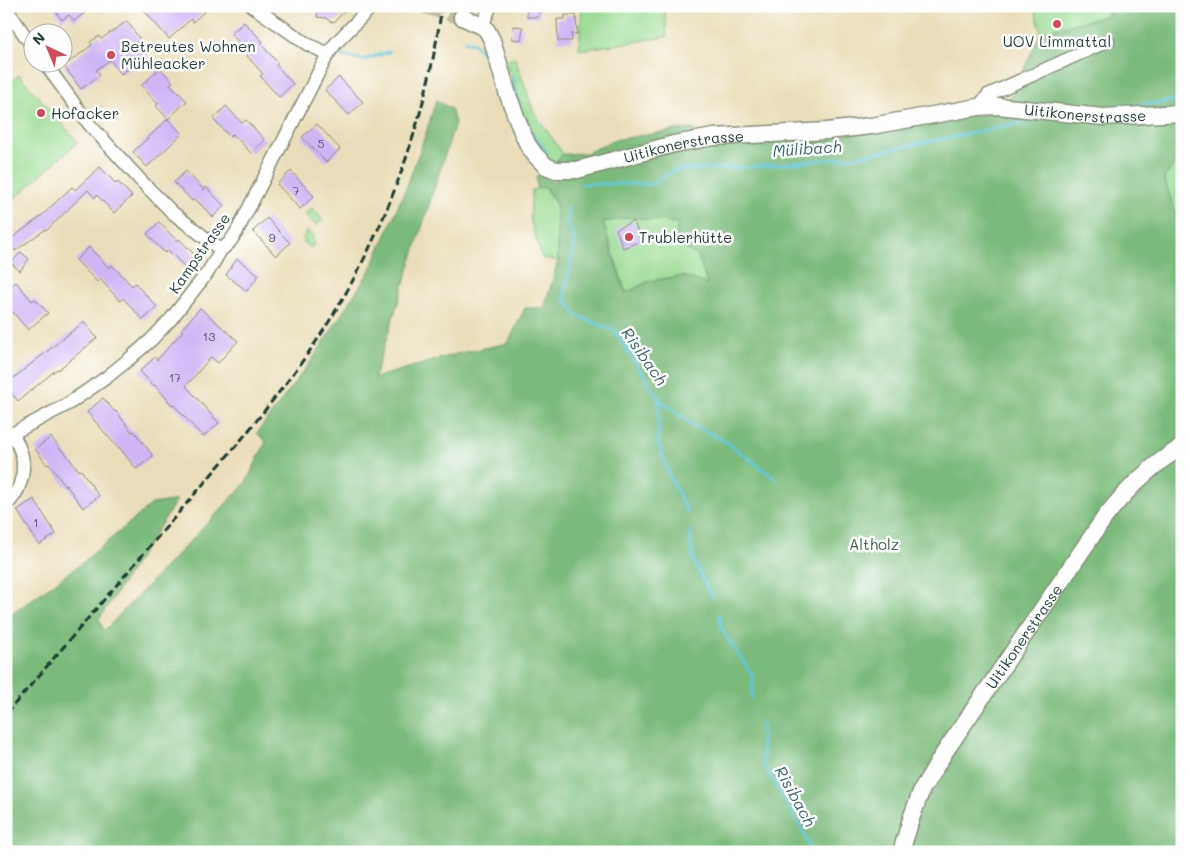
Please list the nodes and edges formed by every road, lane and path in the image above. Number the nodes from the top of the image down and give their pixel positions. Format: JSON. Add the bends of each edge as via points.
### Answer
{"nodes":[{"id":1,"x":252,"y":6,"type":"edge"},
{"id":2,"x":372,"y":6,"type":"edge"},
{"id":3,"x":490,"y":6,"type":"edge"},
{"id":4,"x":6,"y":8,"type":"edge"},
{"id":5,"x":462,"y":16,"type":"tunnel mouth"},
{"id":6,"x":482,"y":26,"type":"junction"},
{"id":7,"x":22,"y":31,"type":"edge"},
{"id":8,"x":1108,"y":41,"type":"dead end"},
{"id":9,"x":328,"y":54,"type":"junction"},
{"id":10,"x":51,"y":72,"type":"edge"},
{"id":11,"x":978,"y":107,"type":"junction"},
{"id":12,"x":1182,"y":113,"type":"edge"},
{"id":13,"x":222,"y":250,"type":"junction"},
{"id":14,"x":9,"y":435,"type":"edge"},
{"id":15,"x":1182,"y":447,"type":"edge"},
{"id":16,"x":6,"y":505,"type":"edge"},
{"id":17,"x":900,"y":852,"type":"edge"}],
"edges":[{"from":1,"to":9,"type":"street","via":[[307,44]]},
{"from":2,"to":9,"type":"street","name":"Kampstrasse"},
{"from":3,"to":6,"type":"street"},
{"from":4,"to":7,"type":"street"},
{"from":5,"to":6,"type":"street"},
{"from":6,"to":11,"type":"street","name":"Uitikonerstrasse","via":[[492,40],[508,95],[528,145],[546,166],[556,170],[577,170],[674,144],[714,137],[828,131]]},
{"from":8,"to":11,"type":"street","via":[[988,95]]},
{"from":9,"to":13,"type":"street","name":"Kampstrasse","via":[[236,233]]},
{"from":10,"to":13,"type":"street","via":[[89,124],[143,183],[173,213]]},
{"from":11,"to":12,"type":"street","name":"Uitikonerstrasse","via":[[1103,117]]},
{"from":13,"to":14,"type":"street","name":"Kampstrasse","via":[[176,313],[128,360],[68,404]]},
{"from":14,"to":16,"type":"street","via":[[21,454],[23,471],[16,493]]},
{"from":15,"to":17,"type":"street","name":"Uitikonerstrasse","via":[[1135,482],[1105,517],[944,753],[922,789]]}]}
